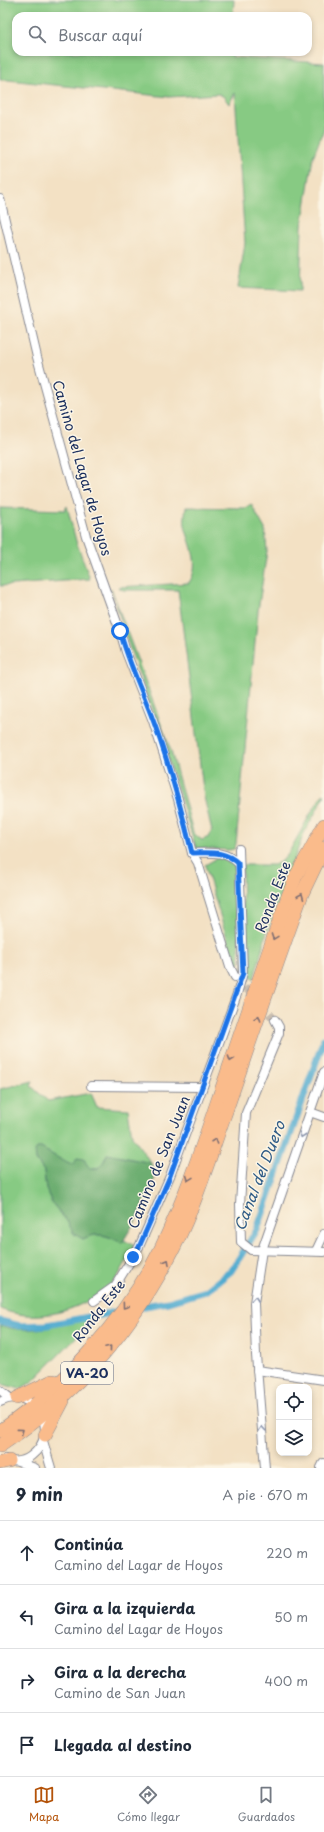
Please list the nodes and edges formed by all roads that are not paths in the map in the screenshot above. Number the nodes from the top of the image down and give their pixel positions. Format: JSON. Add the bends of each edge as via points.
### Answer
{"nodes":[{"id":1,"x":0,"y":199,"type":"edge"},
{"id":2,"x":324,"y":825,"type":"edge"},
{"id":3,"x":324,"y":848,"type":"edge"},
{"id":4,"x":239,"y":849,"type":"dead end"},
{"id":5,"x":192,"y":853,"type":"junction"},
{"id":6,"x":238,"y":863,"type":"junction"},
{"id":7,"x":236,"y":977,"type":"tunnel mouth"},
{"id":8,"x":275,"y":1020,"type":"tunnel mouth"},
{"id":9,"x":324,"y":1072,"type":"edge"},
{"id":10,"x":91,"y":1086,"type":"dead end"},
{"id":11,"x":202,"y":1087,"type":"junction"},
{"id":12,"x":310,"y":1112,"type":"junction"},
{"id":13,"x":324,"y":1117,"type":"edge"},
{"id":14,"x":324,"y":1234,"type":"edge"},
{"id":15,"x":262,"y":1250,"type":"junction"},
{"id":16,"x":320,"y":1251,"type":"edge"},
{"id":17,"x":142,"y":1293,"type":"junction"},
{"id":18,"x":94,"y":1301,"type":"dead end"},
{"id":19,"x":120,"y":1324,"type":"junction"},
{"id":20,"x":257,"y":1370,"type":"junction"},
{"id":21,"x":324,"y":1380,"type":"edge"},
{"id":22,"x":59,"y":1382,"type":"junction"},
{"id":23,"x":0,"y":1390,"type":"edge"},
{"id":24,"x":68,"y":1393,"type":"junction"},
{"id":25,"x":13,"y":1398,"type":"junction"},
{"id":26,"x":0,"y":1402,"type":"edge"},
{"id":27,"x":38,"y":1410,"type":"junction"},
{"id":28,"x":0,"y":1431,"type":"edge"},
{"id":29,"x":44,"y":1438,"type":"junction"},
{"id":30,"x":0,"y":1446,"type":"edge"},
{"id":31,"x":7,"y":1461,"type":"edge"},
{"id":32,"x":324,"y":1464,"type":"edge"},
{"id":33,"x":35,"y":1468,"type":"edge"},
{"id":34,"x":51,"y":1468,"type":"edge"},
{"id":35,"x":265,"y":1468,"type":"edge"},
{"id":36,"x":322,"y":1468,"type":"edge"}],
"edges":[{"from":1,"to":5,"type":"street","name":"Camino del Lagar de Hoyos","via":[[37,357],[86,536],[126,652],[153,720]]},
{"from":2,"to":17,"type":"highway","name":"Ronda Este","number":"VA-20","one_way":true,"via":[[288,896],[179,1207]]},
{"from":17,"to":3,"type":"highway","name":"Ronda Este","number":"VA-20","one_way":true,"via":[[168,1260],[187,1219],[290,925]]},
{"from":4,"to":6,"type":"street","name":"Camino de San Juan"},
{"from":5,"to":6,"type":"street","via":[[222,853],[231,856]]},
{"from":5,"to":7,"type":"street","name":"Camino del Lagar de Hoyos","via":[[198,863],[230,967]]},
{"from":6,"to":11,"type":"street","name":"Camino de San Juan","via":[[243,973]]},
{"from":8,"to":15,"type":"street","via":[[279,1033],[246,1113],[240,1204],[241,1242],[252,1250]]},
{"from":9,"to":12,"type":"street"},
{"from":10,"to":11,"type":"street","name":"Camino de San Juan"},
{"from":11,"to":18,"type":"street","name":"Camino de San Juan","via":[[170,1176],[139,1247],[115,1286]]},
{"from":12,"to":13,"type":"street"},
{"from":12,"to":15,"type":"street","one_way":true},
{"from":14,"to":16,"type":"street"},
{"from":15,"to":16,"type":"street"},
{"from":20,"to":15,"type":"street","one_way":true,"via":[[254,1303]]},
{"from":17,"to":19,"type":"highway","name":"Ronda Este","number":"VA-20"},
{"from":19,"to":22,"type":"highway","name":"Ronda Este","number":"VA-20"},
{"from":24,"to":19,"type":"highway","name":"Ronda Este","number":"VA-20","one_way":true,"via":[[92,1367]]},
{"from":20,"to":21,"type":"street"},
{"from":35,"to":20,"type":"street","one_way":true},
{"from":22,"to":25,"type":"highway","via":[[52,1381]]},
{"from":22,"to":27,"type":"highway","name":"Ronda Este","number":"VA-20"},
{"from":23,"to":25,"type":"street"},
{"from":24,"to":27,"type":"highway","name":"Ronda Este","number":"VA-20"},
{"from":24,"to":29,"type":"highway"},
{"from":25,"to":26,"type":"street"},
{"from":25,"to":27,"type":"street","via":[[26,1400]]},
{"from":27,"to":28,"type":"highway","name":"Ronda Este","number":"VA-20"},
{"from":27,"to":29,"type":"street","via":[[45,1425]]},
{"from":30,"to":27,"type":"highway","name":"Ronda Este","number":"VA-20","one_way":true},
{"from":29,"to":31,"type":"street","via":[[34,1454],[28,1458]]},
{"from":29,"to":34,"type":"street"},
{"from":31,"to":33,"type":"street"},
{"from":32,"to":36,"type":"street"}]}
